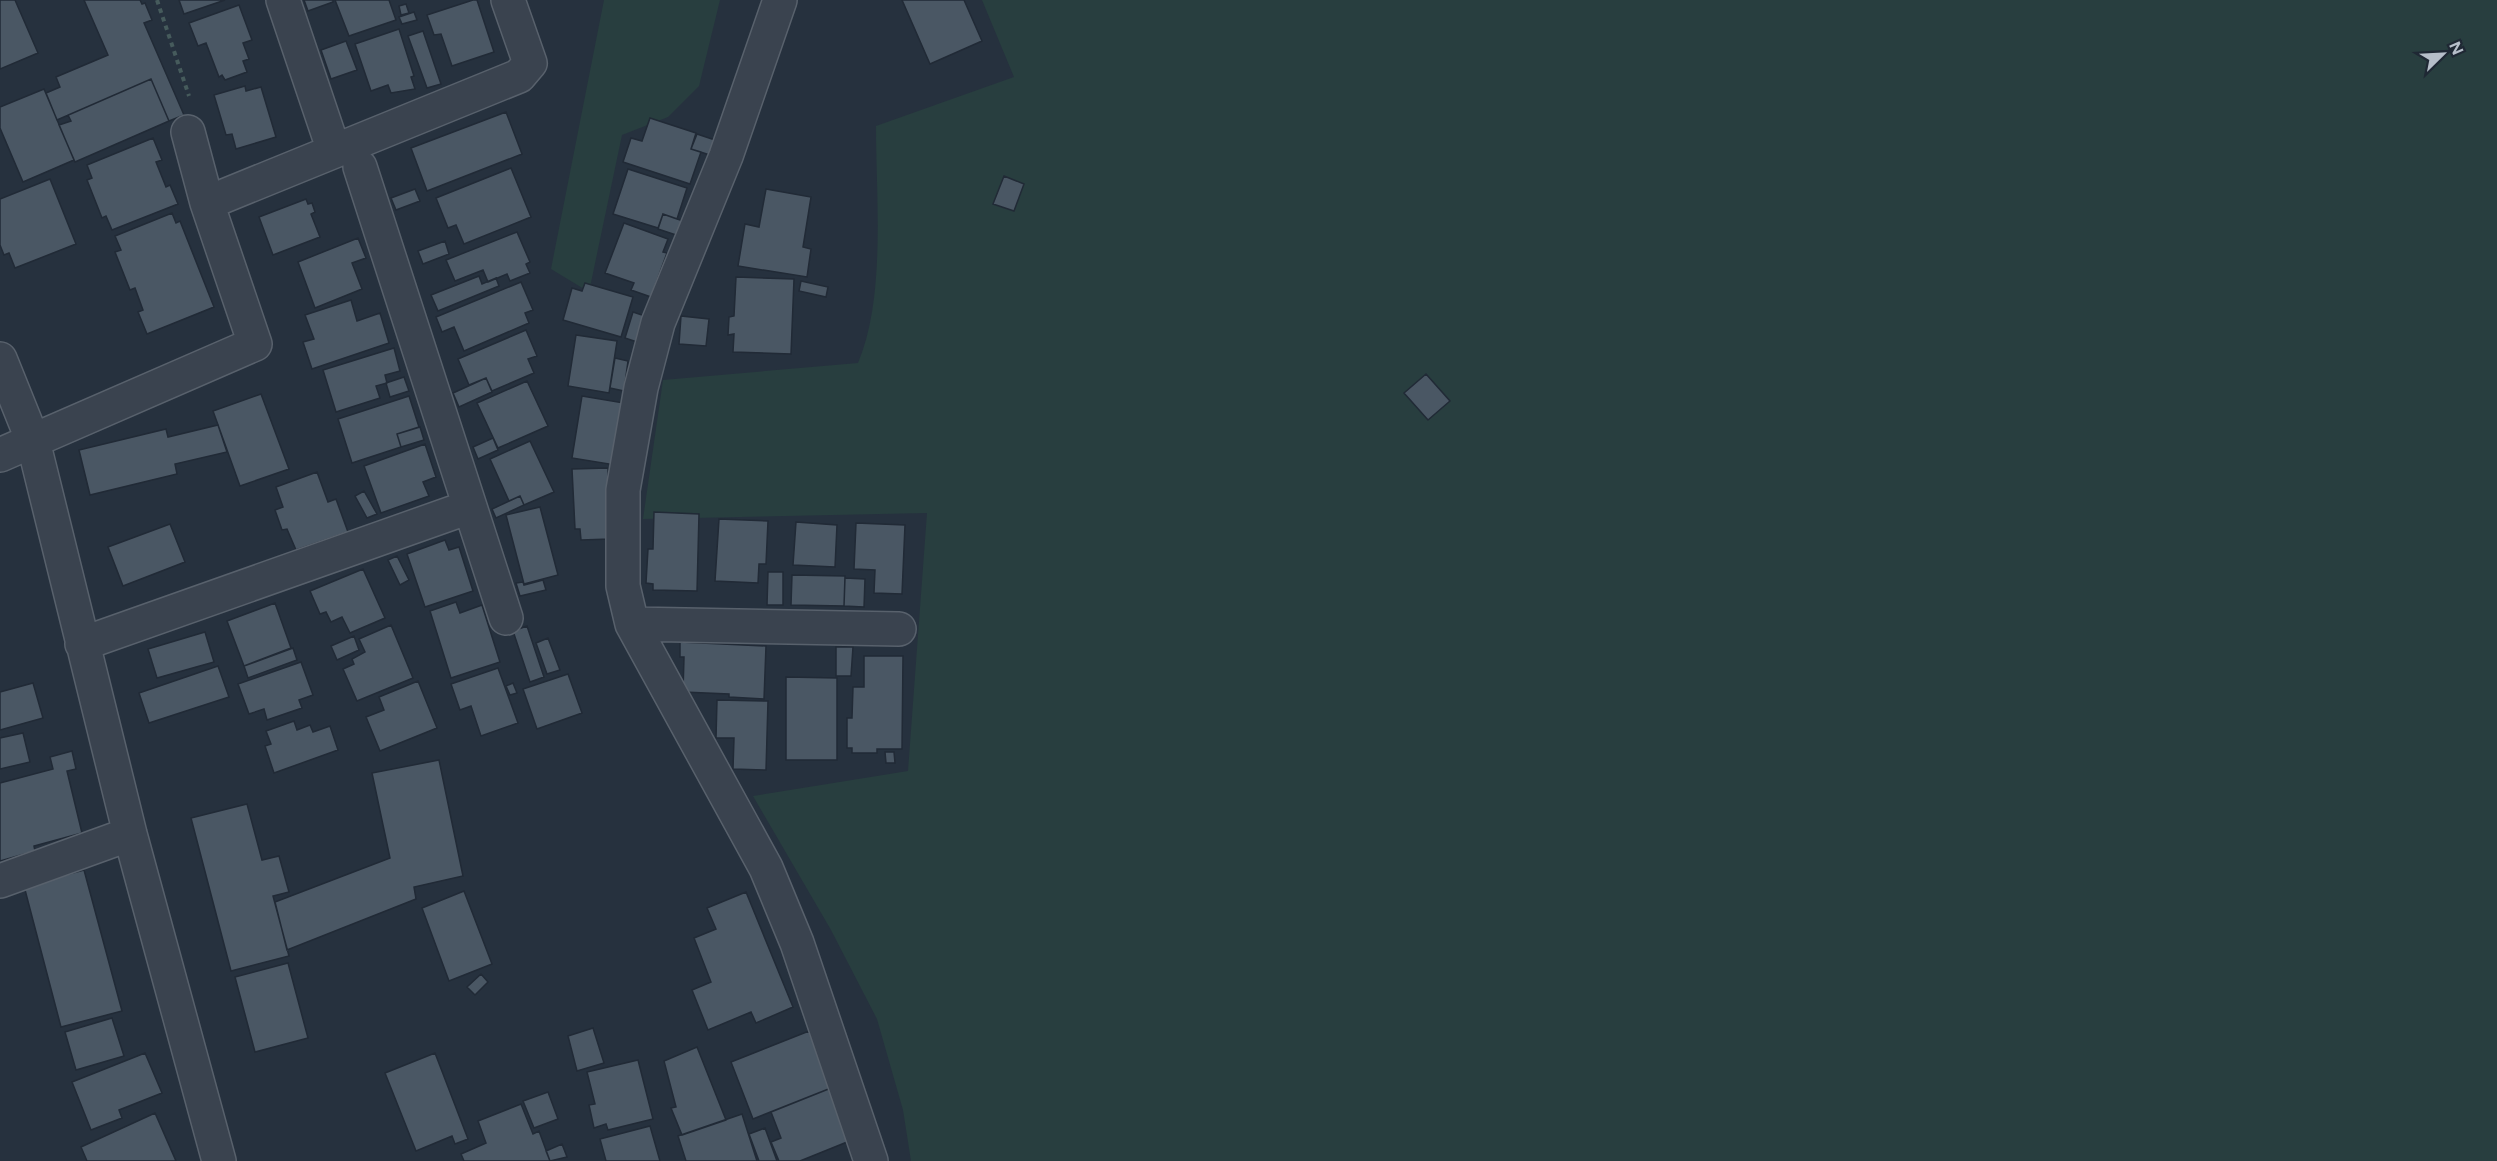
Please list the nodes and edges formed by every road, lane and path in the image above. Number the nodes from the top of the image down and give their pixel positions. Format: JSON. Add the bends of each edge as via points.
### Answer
{"nodes":[{"id":1,"x":157,"y":0,"type":"edge"},
{"id":2,"x":283,"y":0,"type":"edge"},
{"id":3,"x":508,"y":0,"type":"edge"},
{"id":4,"x":780,"y":0,"type":"edge"},
{"id":5,"x":188,"y":132,"type":"joint"},
{"id":6,"x":347,"y":159,"type":"junction"},
{"id":7,"x":207,"y":203,"type":"junction"},
{"id":8,"x":0,"y":359,"type":"edge"},
{"id":9,"x":33,"y":441,"type":"junction"},
{"id":10,"x":0,"y":455,"type":"edge"},
{"id":11,"x":470,"y":507,"type":"junction"},
{"id":12,"x":506,"y":618,"type":"dead end"},
{"id":13,"x":632,"y":624,"type":"junction"},
{"id":14,"x":899,"y":629,"type":"dead end"},
{"id":15,"x":82,"y":644,"type":"junction"},
{"id":16,"x":130,"y":834,"type":"junction"},
{"id":17,"x":0,"y":881,"type":"edge"},
{"id":18,"x":864,"y":1159,"type":"edge"},
{"id":19,"x":219,"y":1161,"type":"edge"}],
"edges":[{"from":1,"to":5,"type":"path","via":[[195,112]]},
{"from":2,"to":6,"type":"street"},
{"from":3,"to":6,"type":"street","via":[[530,63],[519,76]]},
{"from":4,"to":13,"type":"street","via":[[726,156],[658,323],[641,388],[623,490],[623,586]]},
{"from":5,"to":7,"type":"street"},
{"from":6,"to":7,"type":"street"},
{"from":6,"to":11,"type":"street"},
{"from":7,"to":9,"type":"street","via":[[255,345]]},
{"from":8,"to":9,"type":"street"},
{"from":9,"to":10,"type":"street"},
{"from":9,"to":15,"type":"street"},
{"from":11,"to":12,"type":"street"},
{"from":11,"to":15,"type":"street"},
{"from":13,"to":14,"type":"street"},
{"from":13,"to":18,"type":"street","via":[[765,868],[797,943]]},
{"from":15,"to":16,"type":"street"},
{"from":16,"to":17,"type":"street"},
{"from":16,"to":19,"type":"street"}]}
